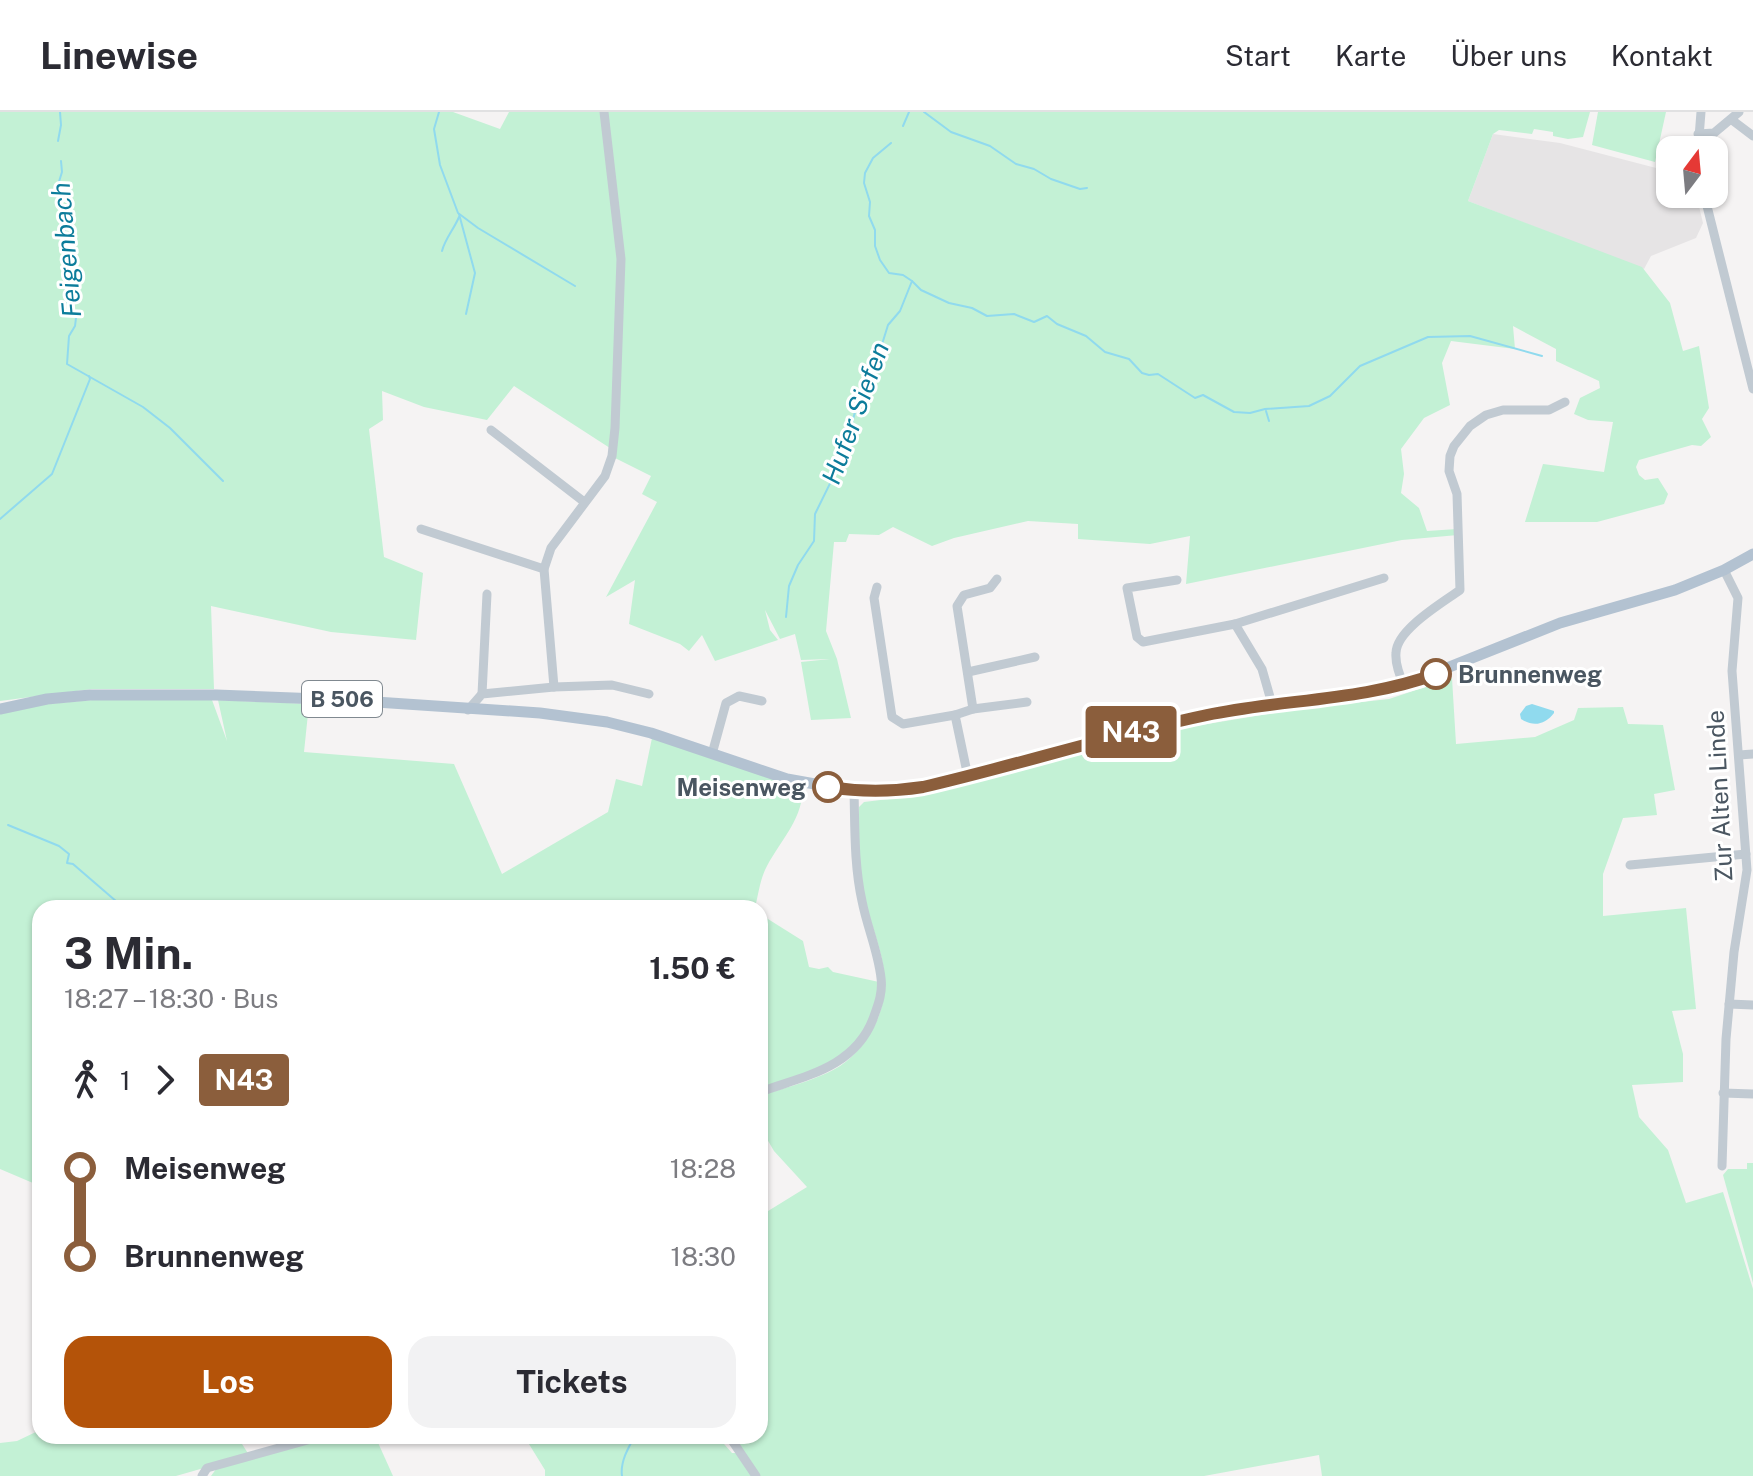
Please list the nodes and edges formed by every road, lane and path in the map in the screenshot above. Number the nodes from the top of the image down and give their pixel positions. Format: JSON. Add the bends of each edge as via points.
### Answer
{"nodes":[{"id":1,"x":604,"y":112,"type":"edge"},
{"id":2,"x":1701,"y":112,"type":"edge"},
{"id":3,"x":1736,"y":116,"type":"edge"},
{"id":4,"x":1698,"y":134,"type":"joint"},
{"id":5,"x":1753,"y":136,"type":"edge"},
{"id":6,"x":1708,"y":208,"type":"edge"},
{"id":7,"x":1753,"y":389,"type":"edge"},
{"id":8,"x":1565,"y":402,"type":"dead end"},
{"id":9,"x":491,"y":430,"type":"dead end"},
{"id":10,"x":583,"y":501,"type":"junction"},
{"id":11,"x":421,"y":529,"type":"dead end"},
{"id":12,"x":1753,"y":554,"type":"edge"},
{"id":13,"x":544,"y":569,"type":"junction"},
{"id":14,"x":1724,"y":570,"type":"junction"},
{"id":15,"x":1384,"y":578,"type":"dead end"},
{"id":16,"x":997,"y":579,"type":"dead end"},
{"id":17,"x":1177,"y":580,"type":"dead end"},
{"id":18,"x":877,"y":587,"type":"dead end"},
{"id":19,"x":487,"y":594,"type":"dead end"},
{"id":20,"x":1235,"y":624,"type":"junction"},
{"id":21,"x":1035,"y":657,"type":"dead end"},
{"id":22,"x":968,"y":672,"type":"junction"},
{"id":23,"x":1404,"y":685,"type":"junction"},
{"id":24,"x":554,"y":687,"type":"junction"},
{"id":25,"x":482,"y":694,"type":"junction"},
{"id":26,"x":649,"y":694,"type":"dead end"},
{"id":27,"x":762,"y":701,"type":"dead end"},
{"id":28,"x":1027,"y":702,"type":"dead end"},
{"id":29,"x":1272,"y":704,"type":"junction"},
{"id":30,"x":6,"y":707,"type":"edge"},
{"id":31,"x":973,"y":709,"type":"junction"},
{"id":32,"x":468,"y":710,"type":"junction"},
{"id":33,"x":955,"y":715,"type":"junction"},
{"id":34,"x":712,"y":754,"type":"junction"},
{"id":35,"x":1753,"y":754,"type":"edge"},
{"id":36,"x":1739,"y":755,"type":"junction"},
{"id":37,"x":968,"y":777,"type":"junction"},
{"id":38,"x":854,"y":791,"type":"junction"},
{"id":39,"x":1746,"y":854,"type":"junction"},
{"id":40,"x":1630,"y":865,"type":"dead end"},
{"id":41,"x":1750,"y":870,"type":"edge"},
{"id":42,"x":1729,"y":1004,"type":"junction"},
{"id":43,"x":1753,"y":1005,"type":"edge"},
{"id":44,"x":768,"y":1089,"type":"edge"},
{"id":45,"x":1723,"y":1093,"type":"junction"},
{"id":46,"x":1753,"y":1094,"type":"edge"},
{"id":47,"x":1722,"y":1166,"type":"dead end"},
{"id":48,"x":293,"y":1444,"type":"edge"},
{"id":49,"x":735,"y":1444,"type":"edge"},
{"id":50,"x":202,"y":1476,"type":"edge"},
{"id":51,"x":756,"y":1476,"type":"edge"}],
"edges":[{"from":1,"to":10,"type":"street","via":[[621,259],[615,428],[605,476]]},
{"from":2,"to":4,"type":"street"},
{"from":3,"to":4,"type":"street","via":[[1714,133]]},
{"from":3,"to":5,"type":"street"},
{"from":6,"to":7,"type":"street"},
{"from":8,"to":23,"type":"street","via":[[1549,410],[1486,415],[1454,446],[1449,471],[1457,494],[1460,590],[1400,640],[1396,653]]},
{"from":9,"to":10,"type":"street"},
{"from":10,"to":13,"type":"street","via":[[551,548]]},
{"from":11,"to":13,"type":"street"},
{"from":12,"to":14,"type":"main road","number":"B 506"},
{"from":13,"to":24,"type":"street"},
{"from":14,"to":23,"type":"main road","number":"B 506","via":[[1560,623]]},
{"from":14,"to":36,"type":"street","name":"Zur Alten Linde","via":[[1738,598],[1732,671]]},
{"from":15,"to":20,"type":"street"},
{"from":16,"to":22,"type":"street","via":[[990,588],[964,595],[957,606]]},
{"from":17,"to":20,"type":"street","via":[[1127,588],[1137,637],[1143,642]]},
{"from":18,"to":33,"type":"street","via":[[874,598],[892,717],[903,724]]},
{"from":19,"to":25,"type":"street"},
{"from":20,"to":29,"type":"street","via":[[1262,669]]},
{"from":21,"to":22,"type":"street"},
{"from":22,"to":31,"type":"street"},
{"from":23,"to":29,"type":"main road","number":"B 506"},
{"from":24,"to":25,"type":"street"},
{"from":24,"to":26,"type":"street","via":[[612,685]]},
{"from":25,"to":32,"type":"street"},
{"from":27,"to":34,"type":"street","via":[[739,696],[726,703]]},
{"from":28,"to":31,"type":"street"},
{"from":29,"to":37,"type":"main road","number":"B 506","via":[[1136,731]]},
{"from":30,"to":32,"type":"main road","number":"B 506","via":[[90,695],[216,695]]},
{"from":31,"to":33,"type":"street"},
{"from":32,"to":34,"type":"main road","number":"B 506","via":[[607,722]]},
{"from":33,"to":37,"type":"street"},
{"from":34,"to":38,"type":"main road","number":"B 506","via":[[787,779]]},
{"from":35,"to":36,"type":"street"},
{"from":36,"to":39,"type":"street","name":"Zur Alten Linde"},
{"from":37,"to":38,"type":"main road","number":"B 506","via":[[896,791]]},
{"from":38,"to":44,"type":"street","via":[[856,865],[877,952],[880,1000],[854,1051],[836,1065]]},
{"from":39,"to":40,"type":"street"},
{"from":39,"to":41,"type":"street","name":"Zur Alten Linde"},
{"from":41,"to":42,"type":"street","name":"Zur Alten Linde"},
{"from":42,"to":43,"type":"street"},
{"from":42,"to":45,"type":"street","name":"Zur Alten Linde"},
{"from":45,"to":46,"type":"street"},
{"from":45,"to":47,"type":"street","name":"Zur Alten Linde"},
{"from":48,"to":50,"type":"street","via":[[207,1468]]},
{"from":49,"to":51,"type":"street"}]}
